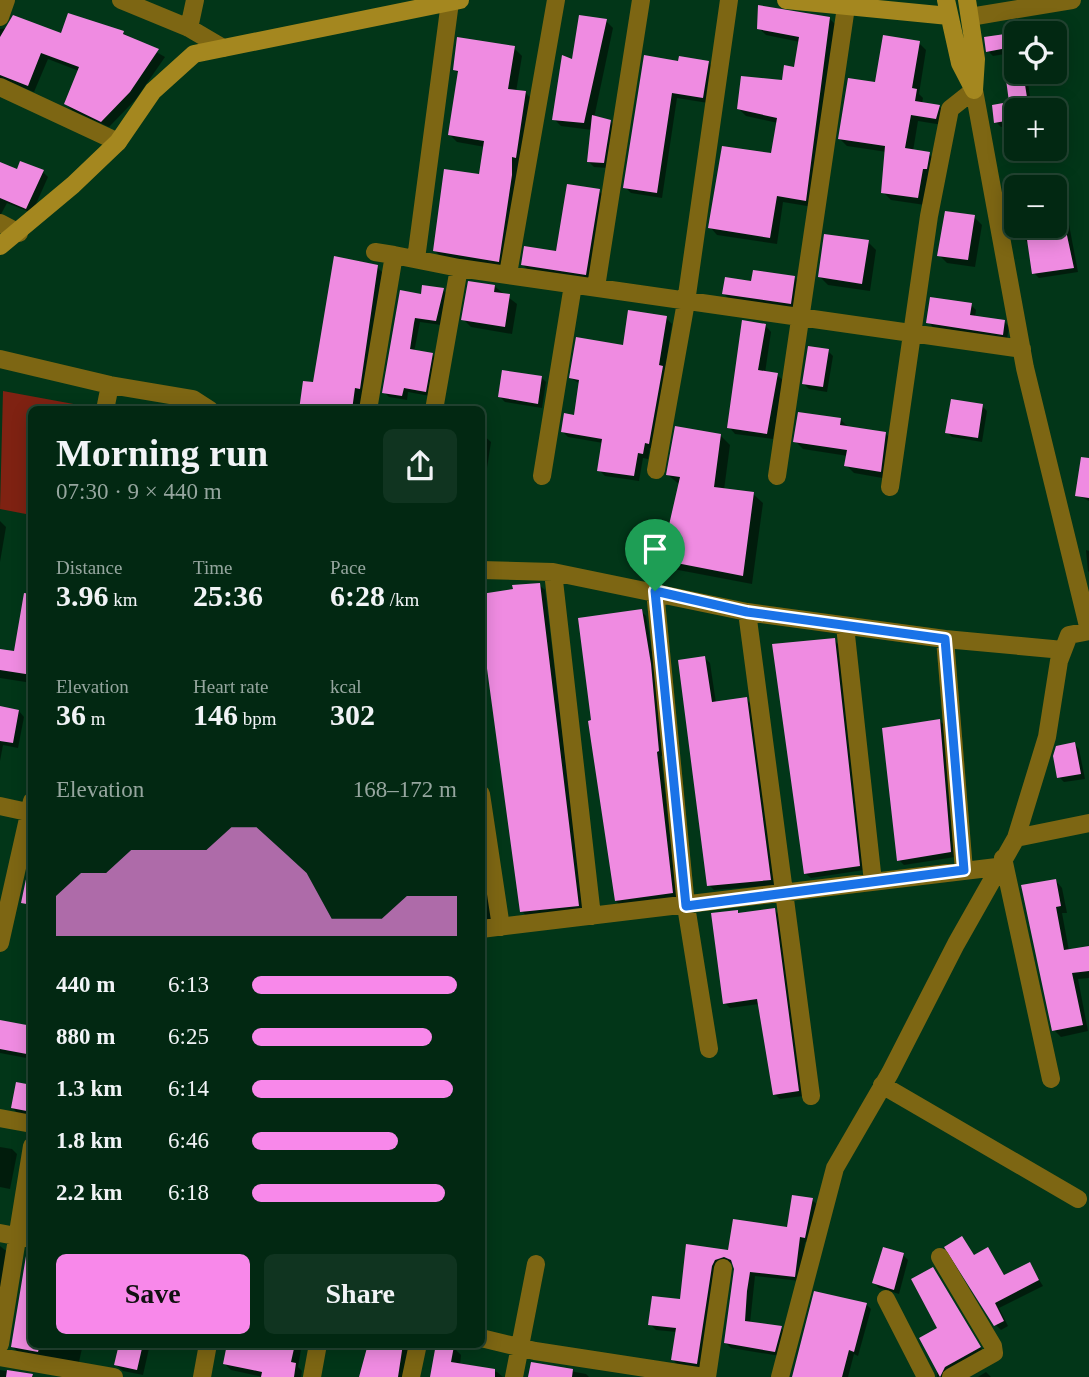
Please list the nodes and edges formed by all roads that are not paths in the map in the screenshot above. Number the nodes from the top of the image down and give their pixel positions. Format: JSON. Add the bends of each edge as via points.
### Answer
{"nodes":[{"id":1,"x":6,"y":0,"type":"edge"},
{"id":2,"x":121,"y":0,"type":"edge"},
{"id":3,"x":195,"y":0,"type":"edge"},
{"id":4,"x":556,"y":0,"type":"edge"},
{"id":5,"x":641,"y":0,"type":"edge"},
{"id":6,"x":729,"y":0,"type":"edge"},
{"id":7,"x":786,"y":0,"type":"edge"},
{"id":8,"x":1072,"y":0,"type":"edge"},
{"id":9,"x":455,"y":1,"type":"edge"},
{"id":10,"x":864,"y":4,"type":"edge"},
{"id":11,"x":846,"y":7,"type":"junction"},
{"id":12,"x":948,"y":8,"type":"edge"},
{"id":13,"x":968,"y":8,"type":"edge"},
{"id":14,"x":0,"y":17,"type":"edge"},
{"id":15,"x":189,"y":27,"type":"junction"},
{"id":16,"x":223,"y":48,"type":"junction"},
{"id":17,"x":0,"y":86,"type":"edge"},
{"id":18,"x":974,"y":90,"type":"junction"},
{"id":19,"x":118,"y":142,"type":"junction"},
{"id":20,"x":0,"y":223,"type":"edge"},
{"id":21,"x":19,"y":233,"type":"junction"},
{"id":22,"x":0,"y":246,"type":"edge"},
{"id":23,"x":375,"y":252,"type":"dead end"},
{"id":24,"x":394,"y":256,"type":"junction"},
{"id":25,"x":416,"y":259,"type":"junction"},
{"id":26,"x":459,"y":268,"type":"junction"},
{"id":27,"x":508,"y":274,"type":"junction"},
{"id":28,"x":573,"y":285,"type":"junction"},
{"id":29,"x":596,"y":287,"type":"junction"},
{"id":30,"x":686,"y":302,"type":"junction"},
{"id":31,"x":799,"y":318,"type":"junction"},
{"id":32,"x":912,"y":331,"type":"junction"},
{"id":33,"x":1023,"y":349,"type":"junction"},
{"id":34,"x":0,"y":359,"type":"edge"},
{"id":35,"x":110,"y":385,"type":"junction"},
{"id":36,"x":106,"y":406,"type":"edge"},
{"id":37,"x":203,"y":406,"type":"edge"},
{"id":38,"x":369,"y":406,"type":"edge"},
{"id":39,"x":436,"y":406,"type":"edge"},
{"id":40,"x":656,"y":470,"type":"dead end"},
{"id":41,"x":542,"y":476,"type":"dead end"},
{"id":42,"x":777,"y":476,"type":"dead end"},
{"id":43,"x":890,"y":487,"type":"dead end"},
{"id":44,"x":485,"y":570,"type":"edge"},
{"id":45,"x":553,"y":572,"type":"junction"},
{"id":46,"x":655,"y":591,"type":"junction"},
{"id":47,"x":747,"y":612,"type":"junction"},
{"id":48,"x":845,"y":626,"type":"junction"},
{"id":49,"x":1089,"y":631,"type":"edge"},
{"id":50,"x":945,"y":639,"type":"junction"},
{"id":51,"x":1063,"y":650,"type":"junction"},
{"id":52,"x":0,"y":806,"type":"edge"},
{"id":53,"x":28,"y":809,"type":"edge"},
{"id":54,"x":485,"y":821,"type":"edge"},
{"id":55,"x":28,"y":822,"type":"edge"},
{"id":56,"x":1089,"y":823,"type":"edge"},
{"id":57,"x":1016,"y":838,"type":"junction"},
{"id":58,"x":1000,"y":862,"type":"junction"},
{"id":59,"x":964,"y":870,"type":"junction"},
{"id":60,"x":873,"y":882,"type":"junction"},
{"id":61,"x":782,"y":893,"type":"junction"},
{"id":62,"x":686,"y":906,"type":"junction"},
{"id":63,"x":592,"y":916,"type":"junction"},
{"id":64,"x":501,"y":927,"type":"junction"},
{"id":65,"x":485,"y":929,"type":"edge"},
{"id":66,"x":0,"y":943,"type":"edge"},
{"id":67,"x":709,"y":1049,"type":"dead end"},
{"id":68,"x":1051,"y":1079,"type":"dead end"},
{"id":69,"x":882,"y":1084,"type":"junction"},
{"id":70,"x":811,"y":1096,"type":"dead end"},
{"id":71,"x":0,"y":1118,"type":"edge"},
{"id":72,"x":28,"y":1123,"type":"edge"},
{"id":73,"x":28,"y":1168,"type":"edge"},
{"id":74,"x":1078,"y":1199,"type":"dead end"},
{"id":75,"x":16,"y":1236,"type":"edge"},
{"id":76,"x":940,"y":1258,"type":"dead end"},
{"id":77,"x":536,"y":1264,"type":"dead end"},
{"id":78,"x":723,"y":1268,"type":"dead end"},
{"id":79,"x":886,"y":1299,"type":"dead end"},
{"id":80,"x":485,"y":1339,"type":"edge"},
{"id":81,"x":0,"y":1344,"type":"edge"},
{"id":82,"x":520,"y":1347,"type":"junction"},
{"id":83,"x":207,"y":1348,"type":"edge"},
{"id":84,"x":317,"y":1348,"type":"edge"},
{"id":85,"x":417,"y":1348,"type":"edge"},
{"id":86,"x":0,"y":1357,"type":"edge"},
{"id":87,"x":114,"y":1377,"type":"edge"},
{"id":88,"x":202,"y":1377,"type":"edge"},
{"id":89,"x":312,"y":1377,"type":"edge"},
{"id":90,"x":411,"y":1377,"type":"edge"},
{"id":91,"x":514,"y":1377,"type":"edge"},
{"id":92,"x":705,"y":1377,"type":"edge"},
{"id":93,"x":780,"y":1377,"type":"edge"},
{"id":94,"x":926,"y":1377,"type":"edge"},
{"id":95,"x":951,"y":1377,"type":"edge"}],
"edges":[{"from":1,"to":14,"type":"street"},
{"from":2,"to":15,"type":"street"},
{"from":3,"to":15,"type":"street"},
{"from":4,"to":27,"type":"street"},
{"from":5,"to":29,"type":"street"},
{"from":6,"to":30,"type":"street"},
{"from":7,"to":11,"type":"street"},
{"from":8,"to":13,"type":"street"},
{"from":9,"to":16,"type":"street"},
{"from":9,"to":25,"type":"street"},
{"from":10,"to":11,"type":"street"},
{"from":10,"to":12,"type":"street"},
{"from":11,"to":31,"type":"street"},
{"from":12,"to":18,"type":"street","via":[[960,63]]},
{"from":13,"to":18,"type":"street","via":[[976,59]]},
{"from":15,"to":16,"type":"street"},
{"from":16,"to":19,"type":"street","via":[[194,54],[153,91]]},
{"from":17,"to":19,"type":"street"},
{"from":18,"to":32,"type":"street","via":[[950,109]]},
{"from":18,"to":33,"type":"street"},
{"from":19,"to":21,"type":"street"},
{"from":20,"to":21,"type":"street"},
{"from":21,"to":22,"type":"street"},
{"from":23,"to":24,"type":"street"},
{"from":24,"to":25,"type":"street"},
{"from":24,"to":38,"type":"street"},
{"from":25,"to":26,"type":"street"},
{"from":26,"to":27,"type":"street"},
{"from":26,"to":39,"type":"street"},
{"from":27,"to":28,"type":"street"},
{"from":28,"to":29,"type":"street"},
{"from":28,"to":41,"type":"street"},
{"from":29,"to":30,"type":"street"},
{"from":30,"to":31,"type":"street"},
{"from":30,"to":40,"type":"street"},
{"from":31,"to":32,"type":"street"},
{"from":31,"to":42,"type":"street"},
{"from":32,"to":33,"type":"street"},
{"from":32,"to":43,"type":"street"},
{"from":33,"to":49,"type":"street"},
{"from":34,"to":35,"type":"street"},
{"from":35,"to":36,"type":"street"},
{"from":35,"to":37,"type":"street","via":[[193,400]]},
{"from":44,"to":45,"type":"street"},
{"from":45,"to":46,"type":"street"},
{"from":45,"to":63,"type":"street"},
{"from":46,"to":47,"type":"street"},
{"from":46,"to":62,"type":"street"},
{"from":47,"to":48,"type":"street"},
{"from":47,"to":61,"type":"street"},
{"from":48,"to":50,"type":"street"},
{"from":48,"to":60,"type":"street"},
{"from":49,"to":51,"type":"street","via":[[1069,635]]},
{"from":50,"to":51,"type":"street"},
{"from":50,"to":59,"type":"street"},
{"from":51,"to":57,"type":"street","via":[[1048,737]]},
{"from":52,"to":53,"type":"street"},
{"from":54,"to":64,"type":"street"},
{"from":55,"to":66,"type":"street"},
{"from":56,"to":57,"type":"street"},
{"from":57,"to":58,"type":"street"},
{"from":58,"to":59,"type":"street"},
{"from":58,"to":68,"type":"street"},
{"from":58,"to":69,"type":"street"},
{"from":59,"to":60,"type":"street"},
{"from":60,"to":61,"type":"street"},
{"from":61,"to":62,"type":"street"},
{"from":61,"to":70,"type":"street"},
{"from":62,"to":63,"type":"street"},
{"from":62,"to":67,"type":"street"},
{"from":63,"to":64,"type":"street"},
{"from":64,"to":65,"type":"street"},
{"from":69,"to":74,"type":"street"},
{"from":69,"to":93,"type":"street","via":[[835,1168]]},
{"from":71,"to":72,"type":"street"},
{"from":73,"to":75,"type":"street"},
{"from":75,"to":81,"type":"street"},
{"from":76,"to":95,"type":"street","via":[[994,1353]]},
{"from":77,"to":82,"type":"street"},
{"from":78,"to":92,"type":"street"},
{"from":79,"to":94,"type":"street"},
{"from":80,"to":82,"type":"street"},
{"from":82,"to":91,"type":"street"},
{"from":82,"to":92,"type":"street"},
{"from":83,"to":88,"type":"street"},
{"from":84,"to":89,"type":"street"},
{"from":85,"to":90,"type":"street"},
{"from":86,"to":87,"type":"street"}]}
